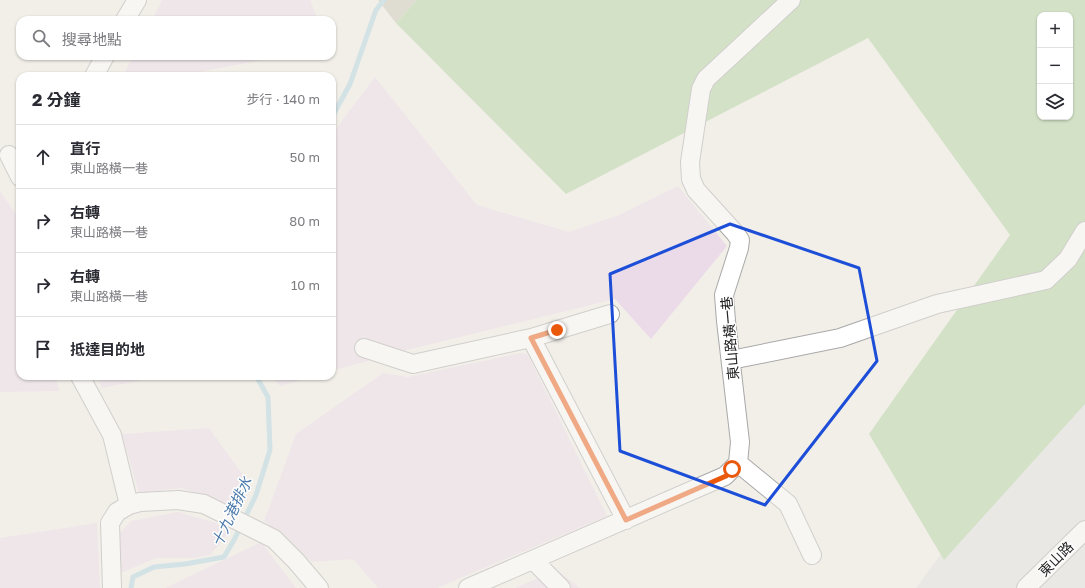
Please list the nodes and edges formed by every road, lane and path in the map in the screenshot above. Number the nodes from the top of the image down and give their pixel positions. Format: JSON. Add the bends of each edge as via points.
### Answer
{"nodes":[{"id":1,"x":136,"y":0,"type":"edge"},
{"id":2,"x":791,"y":0,"type":"edge"},
{"id":3,"x":127,"y":16,"type":"edge"},
{"id":4,"x":103,"y":60,"type":"edge"},
{"id":5,"x":96,"y":72,"type":"edge"},
{"id":6,"x":10,"y":152,"type":"edge"},
{"id":7,"x":16,"y":167,"type":"edge"},
{"id":8,"x":1085,"y":231,"type":"edge"},
{"id":9,"x":610,"y":314,"type":"dead end"},
{"id":10,"x":531,"y":338,"type":"junction"},
{"id":11,"x":364,"y":348,"type":"dead end"},
{"id":12,"x":731,"y":360,"type":"junction"},
{"id":13,"x":82,"y":380,"type":"edge"},
{"id":14,"x":738,"y":462,"type":"junction"},
{"id":15,"x":129,"y":505,"type":"junction"},
{"id":16,"x":626,"y":520,"type":"junction"},
{"id":17,"x":1085,"y":530,"type":"edge"},
{"id":18,"x":812,"y":555,"type":"dead end"},
{"id":19,"x":533,"y":560,"type":"junction"},
{"id":20,"x":112,"y":588,"type":"edge"},
{"id":21,"x":319,"y":588,"type":"edge"},
{"id":22,"x":468,"y":588,"type":"edge"},
{"id":23,"x":561,"y":588,"type":"edge"},
{"id":24,"x":1026,"y":588,"type":"edge"}],
"edges":[{"from":1,"to":3,"type":"street"},
{"from":2,"to":12,"type":"street","name":"東山路橫一巷","via":[[711,74],[701,89],[690,162],[691,179],[696,190],[740,240],[724,295]]},
{"from":4,"to":5,"type":"street"},
{"from":6,"to":7,"type":"street"},
{"from":8,"to":12,"type":"street","via":[[1068,259],[1046,280],[937,304],[840,338]]},
{"from":9,"to":10,"type":"street"},
{"from":10,"to":11,"type":"street","via":[[413,364]]},
{"from":10,"to":16,"type":"street"},
{"from":12,"to":14,"type":"street","name":"東山路橫一巷","via":[[740,442]]},
{"from":13,"to":15,"type":"street","via":[[112,436]]},
{"from":14,"to":16,"type":"street","via":[[726,476]]},
{"from":14,"to":18,"type":"street","via":[[788,504]]},
{"from":15,"to":20,"type":"street","via":[[117,512],[110,523]]},
{"from":15,"to":21,"type":"street","via":[[178,500],[204,504],[274,539]]},
{"from":16,"to":19,"type":"street"},
{"from":17,"to":24,"type":"street","name":"東山路"},
{"from":19,"to":22,"type":"street"},
{"from":19,"to":23,"type":"street"}]}
